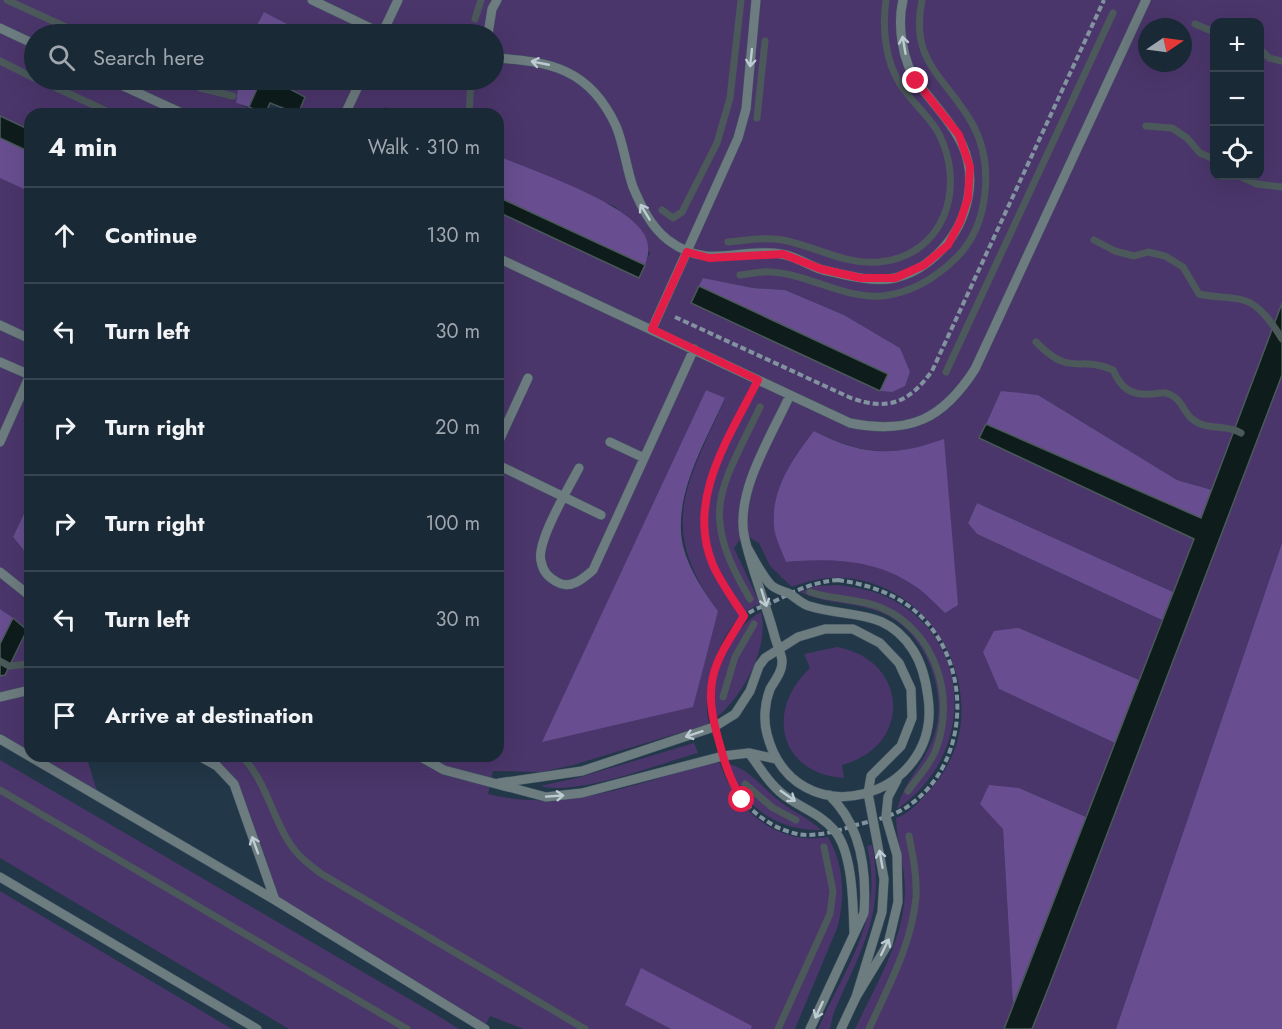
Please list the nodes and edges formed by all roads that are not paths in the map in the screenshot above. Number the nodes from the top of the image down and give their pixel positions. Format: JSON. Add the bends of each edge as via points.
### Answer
{"nodes":[{"id":1,"x":312,"y":0,"type":"edge"},
{"id":2,"x":398,"y":0,"type":"edge"},
{"id":3,"x":497,"y":0,"type":"edge"},
{"id":4,"x":756,"y":0,"type":"edge"},
{"id":5,"x":903,"y":0,"type":"edge"},
{"id":6,"x":1146,"y":0,"type":"edge"},
{"id":7,"x":361,"y":24,"type":"edge"},
{"id":8,"x":387,"y":24,"type":"edge"},
{"id":9,"x":490,"y":24,"type":"edge"},
{"id":10,"x":0,"y":28,"type":"edge"},
{"id":11,"x":24,"y":39,"type":"edge"},
{"id":12,"x":504,"y":59,"type":"edge"},
{"id":13,"x":132,"y":90,"type":"edge"},
{"id":14,"x":356,"y":90,"type":"edge"},
{"id":15,"x":171,"y":108,"type":"edge"},
{"id":16,"x":348,"y":108,"type":"edge"},
{"id":17,"x":687,"y":252,"type":"junction"},
{"id":18,"x":504,"y":261,"type":"edge"},
{"id":19,"x":0,"y":325,"type":"edge"},
{"id":20,"x":652,"y":329,"type":"junction"},
{"id":21,"x":24,"y":336,"type":"edge"},
{"id":22,"x":694,"y":349,"type":"junction"},
{"id":23,"x":0,"y":362,"type":"edge"},
{"id":24,"x":24,"y":372,"type":"edge"},
{"id":25,"x":528,"y":378,"type":"dead end"},
{"id":26,"x":24,"y":388,"type":"edge"},
{"id":27,"x":790,"y":395,"type":"junction"},
{"id":28,"x":504,"y":430,"type":"edge"},
{"id":29,"x":0,"y":442,"type":"edge"},
{"id":30,"x":610,"y":442,"type":"dead end"},
{"id":31,"x":644,"y":458,"type":"junction"},
{"id":32,"x":504,"y":468,"type":"edge"},
{"id":33,"x":579,"y":468,"type":"dead end"},
{"id":34,"x":564,"y":497,"type":"junction"},
{"id":35,"x":601,"y":515,"type":"dead end"},
{"id":36,"x":748,"y":549,"type":"junction"},
{"id":37,"x":0,"y":572,"type":"edge"},
{"id":38,"x":24,"y":591,"type":"edge"},
{"id":39,"x":778,"y":648,"type":"junction"},
{"id":40,"x":24,"y":692,"type":"edge"},
{"id":41,"x":0,"y":698,"type":"edge"},
{"id":42,"x":0,"y":739,"type":"edge"},
{"id":43,"x":24,"y":753,"type":"edge"},
{"id":44,"x":749,"y":753,"type":"junction"},
{"id":45,"x":776,"y":759,"type":"junction"},
{"id":46,"x":39,"y":762,"type":"edge"},
{"id":47,"x":210,"y":762,"type":"edge"},
{"id":48,"x":430,"y":762,"type":"edge"},
{"id":49,"x":897,"y":780,"type":"junction"},
{"id":50,"x":499,"y":783,"type":"junction"},
{"id":51,"x":868,"y":793,"type":"junction"},
{"id":52,"x":830,"y":795,"type":"junction"},
{"id":53,"x":0,"y":877,"type":"edge"},
{"id":54,"x":275,"y":900,"type":"junction"},
{"id":55,"x":855,"y":934,"type":"junction"},
{"id":56,"x":856,"y":997,"type":"junction"},
{"id":57,"x":257,"y":1029,"type":"edge"},
{"id":58,"x":485,"y":1029,"type":"edge"},
{"id":59,"x":810,"y":1029,"type":"edge"},
{"id":60,"x":841,"y":1029,"type":"edge"}],
"edges":[{"from":1,"to":7,"type":"lane"},
{"from":2,"to":8,"type":"lane"},
{"from":3,"to":9,"type":"lane"},
{"from":4,"to":17,"type":"lane","one_way":true,"via":[[746,109],[738,138]]},
{"from":17,"to":5,"type":"lane","one_way":true,"via":[[709,258],[783,254],[821,269],[861,278],[895,278],[924,265],[948,245],[968,198],[970,167],[959,135],[916,81],[906,57],[901,32]]},
{"from":6,"to":27,"type":"lane","via":[[975,369],[960,392],[922,420],[878,429],[850,423]]},
{"from":10,"to":11,"type":"lane"},
{"from":17,"to":12,"type":"lane","one_way":true,"via":[[666,239],[640,203],[616,127],[602,101],[581,80],[558,66]]},
{"from":13,"to":15,"type":"lane"},
{"from":14,"to":16,"type":"lane"},
{"from":17,"to":20,"type":"lane"},
{"from":18,"to":20,"type":"lane"},
{"from":19,"to":21,"type":"lane"},
{"from":20,"to":22,"type":"lane"},
{"from":22,"to":27,"type":"lane"},
{"from":22,"to":31,"type":"lane"},
{"from":23,"to":24,"type":"lane"},
{"from":25,"to":28,"type":"lane"},
{"from":26,"to":29,"type":"lane"},
{"from":27,"to":36,"type":"lane","via":[[745,496],[744,533]]},
{"from":30,"to":31,"type":"lane"},
{"from":31,"to":34,"type":"lane","via":[[593,570],[579,582],[561,585],[547,577],[540,560],[543,543]]},
{"from":32,"to":34,"type":"lane"},
{"from":33,"to":34,"type":"lane"},
{"from":34,"to":35,"type":"lane"},
{"from":36,"to":39,"type":"lane","one_way":true},
{"from":36,"to":49,"type":"lane","via":[[771,586],[806,606],[864,614],[892,627],[913,650],[926,678],[930,710],[924,742]]},
{"from":37,"to":38,"type":"lane"},
{"from":39,"to":45,"type":"lane","via":[[782,661],[765,708],[766,732]]},
{"from":39,"to":50,"type":"lane","one_way":true,"via":[[759,666],[735,714],[714,727],[582,771]]},
{"from":39,"to":51,"type":"lane","via":[[825,629],[854,629],[880,643],[899,663],[911,689],[912,718],[901,746],[871,776]]},
{"from":40,"to":41,"type":"lane"},
{"from":42,"to":43,"type":"lane"},
{"from":44,"to":45,"type":"lane"},
{"from":50,"to":44,"type":"lane","one_way":true,"via":[[546,796],[582,794],[723,756]]},
{"from":44,"to":55,"type":"lane","one_way":true,"via":[[771,783],[789,799],[816,812],[835,831],[844,850],[852,889]]},
{"from":45,"to":52,"type":"lane","via":[[786,774],[804,788]]},
{"from":46,"to":54,"type":"lane"},
{"from":54,"to":47,"type":"lane","one_way":true,"via":[[234,784]]},
{"from":48,"to":50,"type":"lane","via":[[444,770]]},
{"from":49,"to":51,"type":"lane"},
{"from":56,"to":49,"type":"lane","one_way":true,"via":[[888,944],[898,902],[897,855],[886,817],[888,797]]},
{"from":51,"to":52,"type":"lane"},
{"from":56,"to":51,"type":"lane","one_way":true,"via":[[882,912],[884,879]]},
{"from":52,"to":55,"type":"lane","via":[[843,807],[862,857],[864,913]]},
{"from":53,"to":57,"type":"lane"},
{"from":54,"to":58,"type":"lane"},
{"from":55,"to":59,"type":"lane","one_way":true},
{"from":56,"to":60,"type":"lane"}]}
